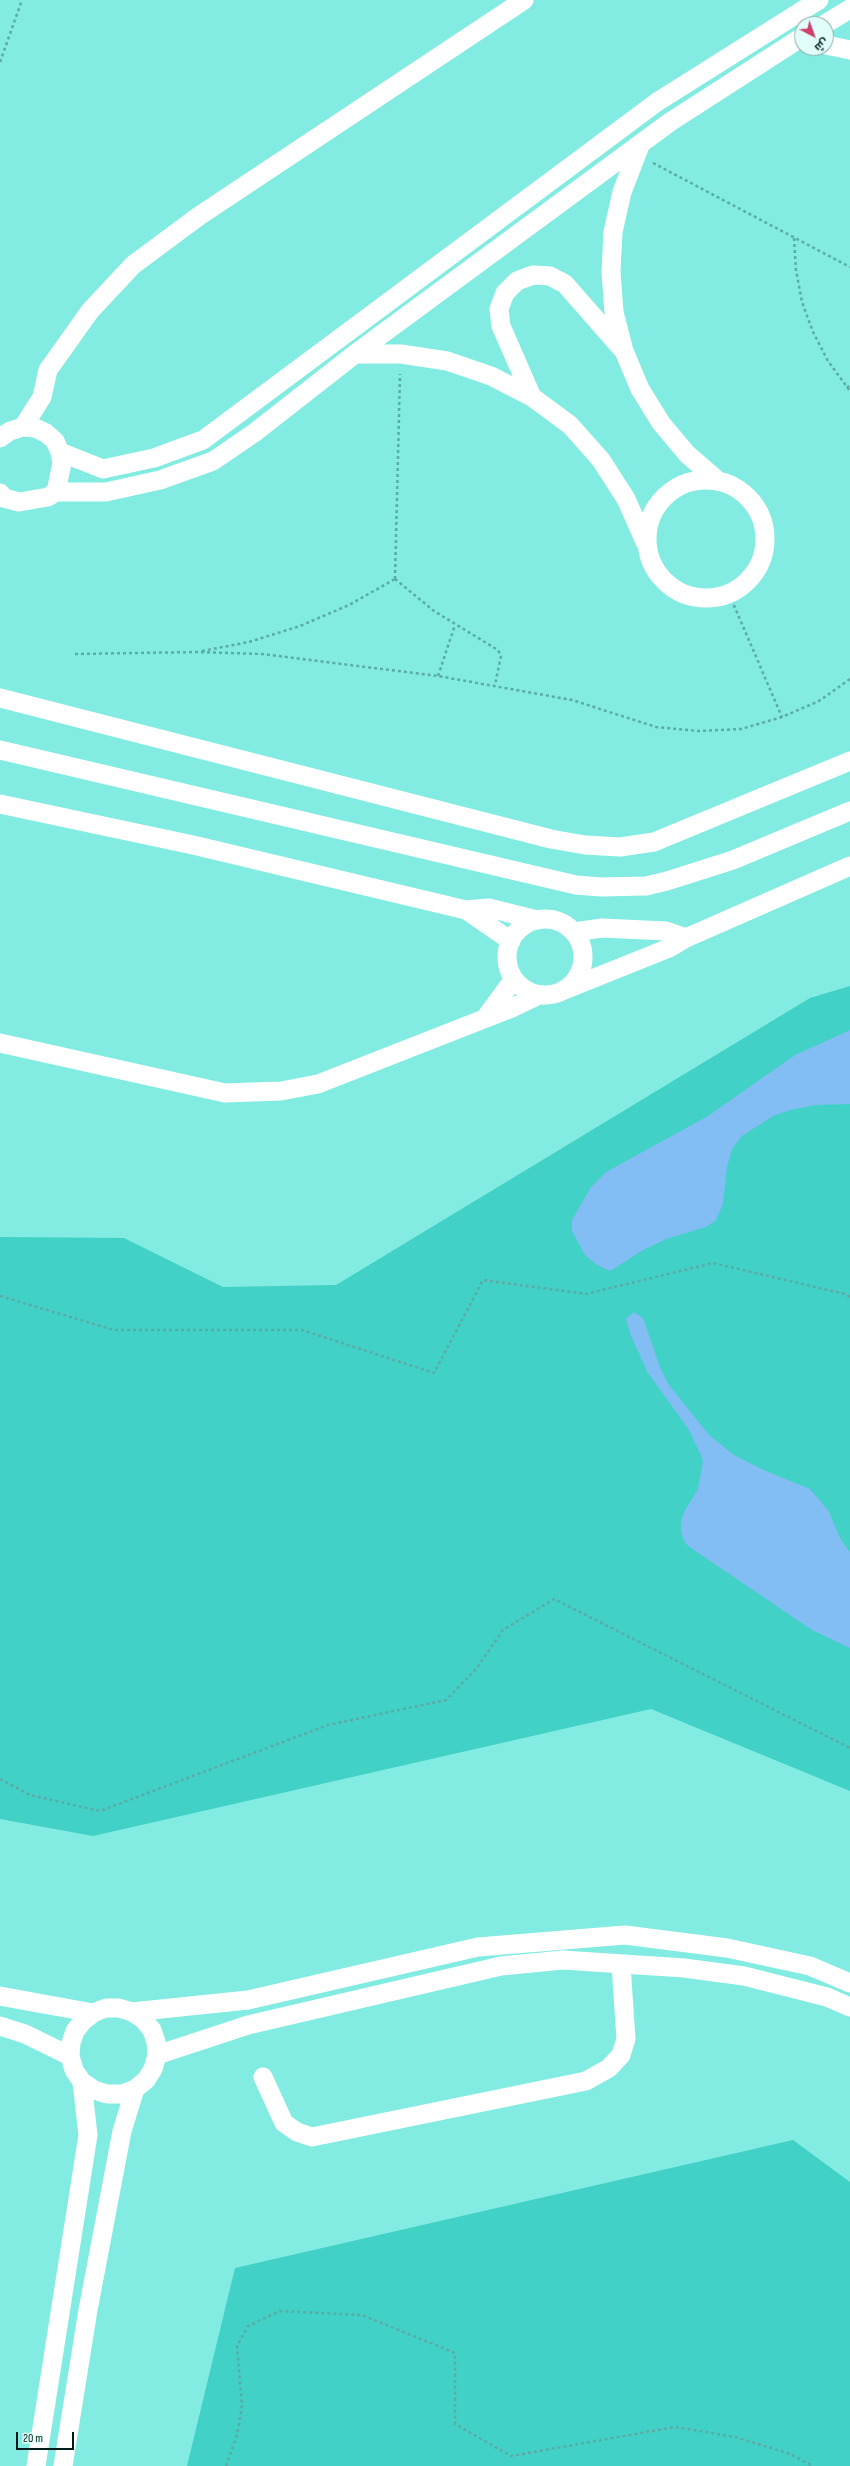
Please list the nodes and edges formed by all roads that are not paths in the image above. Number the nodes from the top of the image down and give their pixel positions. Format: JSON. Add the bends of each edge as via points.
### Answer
{"nodes":[{"id":1,"x":495,"y":0,"type":"edge"},
{"id":2,"x":819,"y":0,"type":"edge"},
{"id":3,"x":519,"y":3,"type":"edge"},
{"id":4,"x":850,"y":9,"type":"edge"},
{"id":5,"x":834,"y":19,"type":"edge"},
{"id":6,"x":794,"y":44,"type":"edge"},
{"id":7,"x":834,"y":47,"type":"edge"},
{"id":8,"x":850,"y":50,"type":"edge"},
{"id":9,"x":639,"y":149,"type":"junction"},
{"id":10,"x":624,"y":351,"type":"junction"},
{"id":11,"x":355,"y":354,"type":"junction"},
{"id":12,"x":532,"y":397,"type":"junction"},
{"id":13,"x":23,"y":427,"type":"junction"},
{"id":14,"x":0,"y":438,"type":"edge"},
{"id":15,"x":60,"y":452,"type":"junction"},
{"id":16,"x":717,"y":480,"type":"junction"},
{"id":17,"x":56,"y":492,"type":"junction"},
{"id":18,"x":0,"y":493,"type":"edge"},
{"id":19,"x":644,"y":542,"type":"junction"},
{"id":20,"x":0,"y":698,"type":"edge"},
{"id":21,"x":0,"y":750,"type":"edge"},
{"id":22,"x":850,"y":761,"type":"edge"},
{"id":23,"x":0,"y":804,"type":"edge"},
{"id":24,"x":850,"y":811,"type":"edge"},
{"id":25,"x":850,"y":866,"type":"edge"},
{"id":26,"x":466,"y":910,"type":"junction"},
{"id":27,"x":537,"y":920,"type":"junction"},
{"id":28,"x":574,"y":932,"type":"junction"},
{"id":29,"x":686,"y":938,"type":"junction"},
{"id":30,"x":511,"y":941,"type":"junction"},
{"id":31,"x":514,"y":979,"type":"junction"},
{"id":32,"x":562,"y":991,"type":"junction"},
{"id":33,"x":540,"y":994,"type":"junction"},
{"id":34,"x":486,"y":1017,"type":"junction"},
{"id":35,"x":0,"y":1043,"type":"edge"},
{"id":36,"x":621,"y":1964,"type":"junction"},
{"id":37,"x":850,"y":1983,"type":"edge"},
{"id":38,"x":0,"y":1996,"type":"edge"},
{"id":39,"x":850,"y":2007,"type":"edge"},
{"id":40,"x":132,"y":2012,"type":"junction"},
{"id":41,"x":93,"y":2013,"type":"junction"},
{"id":42,"x":0,"y":2026,"type":"edge"},
{"id":43,"x":70,"y":2056,"type":"junction"},
{"id":44,"x":157,"y":2056,"type":"junction"},
{"id":45,"x":263,"y":2078,"type":"dead end"},
{"id":46,"x":82,"y":2082,"type":"junction"},
{"id":47,"x":135,"y":2089,"type":"junction"},
{"id":48,"x":36,"y":2466,"type":"edge"},
{"id":49,"x":63,"y":2466,"type":"edge"}],
"edges":[{"from":1,"to":3,"type":"street"},
{"from":2,"to":15,"type":"street","via":[[657,102],[203,440],[154,458],[103,469]]},
{"from":3,"to":13,"type":"street","via":[[199,216],[132,265],[90,312],[48,370],[42,396]]},
{"from":4,"to":5,"type":"street"},
{"from":6,"to":9,"type":"street","via":[[670,122]]},
{"from":7,"to":8,"type":"street"},
{"from":9,"to":10,"type":"street","via":[[622,192],[613,232],[611,272],[614,312]]},
{"from":9,"to":11,"type":"street"},
{"from":10,"to":12,"type":"street","via":[[565,284],[550,276],[533,275],[517,281],[505,294],[499,309],[501,326]]},
{"from":10,"to":16,"type":"street","via":[[640,389],[661,423],[687,454]]},
{"from":11,"to":12,"type":"street","via":[[401,354],[447,361],[491,376]]},
{"from":11,"to":17,"type":"street","via":[[254,433],[213,461],[160,480],[106,492]]},
{"from":12,"to":19,"type":"street","via":[[570,425],[602,460],[626,499]]},
{"from":13,"to":14,"type":"street","via":[[10,431]]},
{"from":13,"to":15,"type":"street","via":[[35,428],[46,433],[55,441]]},
{"from":15,"to":17,"type":"street","via":[[62,463]]},
{"from":16,"to":19,"type":"street","via":[[700,479],[682,484],[667,494],[655,507]]},
{"from":16,"to":19,"type":"street","via":[[735,486],[750,498],[760,514],[765,532],[764,551],[757,569],[745,584],[729,594],[710,598],[691,597],[674,590],[659,577]]},
{"from":17,"to":18,"type":"street","via":[[34,501],[19,502],[4,498]]},
{"from":20,"to":22,"type":"street","via":[[551,839],[620,847],[654,842]]},
{"from":21,"to":24,"type":"street","via":[[576,885],[601,887],[646,886],[667,881],[733,860]]},
{"from":23,"to":26,"type":"street","via":[[193,845]]},
{"from":25,"to":29,"type":"street"},
{"from":26,"to":27,"type":"street","via":[[490,908]]},
{"from":26,"to":30,"type":"street"},
{"from":27,"to":28,"type":"street","via":[[553,920]]},
{"from":27,"to":30,"type":"street","via":[[518,931]]},
{"from":28,"to":29,"type":"street","via":[[602,928],[658,930]]},
{"from":28,"to":32,"type":"street","via":[[583,954],[582,965],[571,984]]},
{"from":29,"to":32,"type":"street","via":[[669,948]]},
{"from":30,"to":31,"type":"street","via":[[508,965]]},
{"from":31,"to":33,"type":"street","via":[[528,991]]},
{"from":31,"to":34,"type":"street"},
{"from":32,"to":33,"type":"street","via":[[551,995]]},
{"from":33,"to":34,"type":"street"},
{"from":34,"to":35,"type":"street","via":[[318,1084],[281,1091],[225,1093]]},
{"from":36,"to":39,"type":"street","via":[[684,1968],[744,1976],[827,1997]]},
{"from":36,"to":44,"type":"street","via":[[563,1960],[501,1966],[248,2025]]},
{"from":36,"to":45,"type":"street","via":[[626,2039],[621,2054],[609,2068],[586,2080],[312,2137],[297,2132],[284,2123]]},
{"from":37,"to":40,"type":"street","via":[[810,1966],[734,1950],[625,1934],[478,1947],[248,2000]]},
{"from":38,"to":41,"type":"street"},
{"from":40,"to":41,"type":"street","via":[[106,2008]]},
{"from":40,"to":44,"type":"street","via":[[143,2019],[152,2030]]},
{"from":41,"to":43,"type":"street","via":[[83,2020],[75,2031]]},
{"from":42,"to":43,"type":"street","via":[[25,2034]]},
{"from":43,"to":46,"type":"street","via":[[74,2070]]},
{"from":44,"to":47,"type":"street","via":[[146,2080]]},
{"from":46,"to":47,"type":"street","via":[[94,2090],[107,2094],[122,2094]]},
{"from":46,"to":48,"type":"street","via":[[88,2135]]},
{"from":47,"to":49,"type":"street","via":[[122,2131]]}]}
